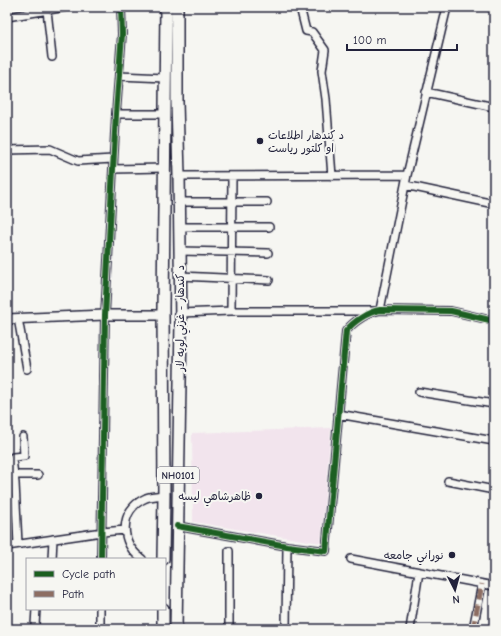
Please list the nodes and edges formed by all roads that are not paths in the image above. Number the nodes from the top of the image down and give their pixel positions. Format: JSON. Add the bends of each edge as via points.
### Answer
{"nodes":[{"id":1,"x":66,"y":7,"type":"edge"},
{"id":2,"x":121,"y":7,"type":"edge"},
{"id":3,"x":166,"y":7,"type":"edge"},
{"id":4,"x":177,"y":7,"type":"edge"},
{"id":5,"x":300,"y":7,"type":"edge"},
{"id":6,"x":447,"y":7,"type":"edge"},
{"id":7,"x":490,"y":7,"type":"edge"},
{"id":8,"x":494,"y":8,"type":"edge"},
{"id":9,"x":48,"y":10,"type":"junction"},
{"id":10,"x":7,"y":17,"type":"edge"},
{"id":11,"x":52,"y":57,"type":"dead end"},
{"id":12,"x":119,"y":76,"type":"junction"},
{"id":13,"x":165,"y":78,"type":"junction"},
{"id":14,"x":426,"y":92,"type":"junction"},
{"id":15,"x":494,"y":106,"type":"edge"},
{"id":16,"x":116,"y":114,"type":"junction"},
{"id":17,"x":165,"y":114,"type":"junction"},
{"id":18,"x":7,"y":150,"type":"edge"},
{"id":19,"x":114,"y":159,"type":"junction"},
{"id":20,"x":165,"y":168,"type":"junction"},
{"id":21,"x":113,"y":169,"type":"junction"},
{"id":22,"x":407,"y":175,"type":"junction"},
{"id":23,"x":179,"y":176,"type":"junction"},
{"id":24,"x":232,"y":176,"type":"junction"},
{"id":25,"x":332,"y":176,"type":"junction"},
{"id":26,"x":405,"y":185,"type":"junction"},
{"id":27,"x":180,"y":202,"type":"junction"},
{"id":28,"x":232,"y":202,"type":"junction"},
{"id":29,"x":268,"y":202,"type":"dead end"},
{"id":30,"x":494,"y":204,"type":"edge"},
{"id":31,"x":180,"y":227,"type":"junction"},
{"id":32,"x":232,"y":227,"type":"junction"},
{"id":33,"x":269,"y":227,"type":"dead end"},
{"id":34,"x":180,"y":251,"type":"junction"},
{"id":35,"x":232,"y":252,"type":"junction"},
{"id":36,"x":268,"y":253,"type":"dead end"},
{"id":37,"x":180,"y":276,"type":"junction"},
{"id":38,"x":232,"y":278,"type":"junction"},
{"id":39,"x":269,"y":280,"type":"dead end"},
{"id":40,"x":377,"y":310,"type":"junction"},
{"id":41,"x":231,"y":311,"type":"junction"},
{"id":42,"x":180,"y":313,"type":"junction"},
{"id":43,"x":104,"y":315,"type":"junction"},
{"id":44,"x":163,"y":315,"type":"junction"},
{"id":45,"x":18,"y":318,"type":"junction"},
{"id":46,"x":7,"y":319,"type":"edge"},
{"id":47,"x":494,"y":321,"type":"edge"},
{"id":48,"x":27,"y":369,"type":"dead end"},
{"id":49,"x":419,"y":392,"type":"dead end"},
{"id":50,"x":494,"y":404,"type":"edge"},
{"id":51,"x":338,"y":414,"type":"junction"},
{"id":52,"x":22,"y":437,"type":"dead end"},
{"id":53,"x":494,"y":441,"type":"edge"},
{"id":54,"x":14,"y":475,"type":"junction"},
{"id":55,"x":38,"y":475,"type":"dead end"},
{"id":56,"x":448,"y":481,"type":"dead end"},
{"id":57,"x":11,"y":483,"type":"edge"},
{"id":58,"x":494,"y":490,"type":"edge"},
{"id":59,"x":164,"y":495,"type":"junction"},
{"id":60,"x":178,"y":526,"type":"junction"},
{"id":61,"x":125,"y":530,"type":"junction"},
{"id":62,"x":102,"y":532,"type":"junction"},
{"id":63,"x":53,"y":539,"type":"junction"},
{"id":64,"x":18,"y":544,"type":"junction"},
{"id":65,"x":7,"y":546,"type":"edge"},
{"id":66,"x":286,"y":546,"type":"junction"},
{"id":67,"x":229,"y":551,"type":"dead end"},
{"id":68,"x":52,"y":558,"type":"edge"},
{"id":69,"x":101,"y":558,"type":"edge"},
{"id":70,"x":141,"y":558,"type":"edge"},
{"id":71,"x":163,"y":558,"type":"edge"},
{"id":72,"x":351,"y":559,"type":"dead end"},
{"id":73,"x":419,"y":572,"type":"junction"},
{"id":74,"x":482,"y":584,"type":"junction"},
{"id":75,"x":494,"y":586,"type":"edge"},
{"id":76,"x":36,"y":610,"type":"edge"},
{"id":77,"x":100,"y":610,"type":"edge"},
{"id":78,"x":163,"y":610,"type":"edge"},
{"id":79,"x":35,"y":625,"type":"dead end"},
{"id":80,"x":100,"y":629,"type":"edge"},
{"id":81,"x":163,"y":629,"type":"edge"},
{"id":82,"x":176,"y":629,"type":"edge"},
{"id":83,"x":229,"y":629,"type":"edge"},
{"id":84,"x":286,"y":629,"type":"edge"},
{"id":85,"x":410,"y":629,"type":"edge"},
{"id":86,"x":473,"y":629,"type":"edge"}],
"edges":[{"from":1,"to":9,"type":"street"},
{"from":2,"to":12,"type":"street"},
{"from":3,"to":13,"type":"highway","name":"د کندهار - غزني لويه لار","number":"NH0101"},
{"from":4,"to":23,"type":"highway","name":"د کندهار - غزني لويه لار","number":"NH0101"},
{"from":5,"to":25,"type":"street","via":[[306,31],[312,32],[325,50],[322,71]]},
{"from":6,"to":14,"type":"street"},
{"from":7,"to":8,"type":"street"},
{"from":9,"to":10,"type":"street"},
{"from":9,"to":11,"type":"street"},
{"from":12,"to":13,"type":"street"},
{"from":12,"to":16,"type":"street"},
{"from":13,"to":17,"type":"highway","name":"د کندهار - غزني لويه لار","number":"NH0101"},
{"from":14,"to":15,"type":"street"},
{"from":14,"to":22,"type":"street"},
{"from":16,"to":17,"type":"street"},
{"from":16,"to":19,"type":"street"},
{"from":17,"to":20,"type":"highway","name":"د کندهار - غزني لويه لار","number":"NH0101"},
{"from":18,"to":19,"type":"street","via":[[50,149],[78,161]]},
{"from":19,"to":21,"type":"street"},
{"from":20,"to":21,"type":"street"},
{"from":20,"to":44,"type":"highway","name":"د کندهار - غزني لويه لار","number":"NH0101"},
{"from":21,"to":43,"type":"street"},
{"from":22,"to":25,"type":"street"},
{"from":22,"to":26,"type":"street"},
{"from":23,"to":24,"type":"street"},
{"from":23,"to":27,"type":"highway","name":"د کندهار - غزني لويه لار","number":"NH0101"},
{"from":24,"to":25,"type":"street"},
{"from":24,"to":28,"type":"street"},
{"from":26,"to":30,"type":"street"},
{"from":26,"to":40,"type":"street"},
{"from":27,"to":28,"type":"street"},
{"from":27,"to":31,"type":"highway","name":"د کندهار - غزني لويه لار","number":"NH0101"},
{"from":28,"to":29,"type":"street"},
{"from":28,"to":32,"type":"street"},
{"from":31,"to":32,"type":"street"},
{"from":31,"to":34,"type":"highway","name":"د کندهار - غزني لويه لار","number":"NH0101"},
{"from":32,"to":33,"type":"street"},
{"from":32,"to":35,"type":"street"},
{"from":34,"to":35,"type":"street"},
{"from":34,"to":37,"type":"highway","name":"د کندهار - غزني لويه لار","number":"NH0101"},
{"from":35,"to":36,"type":"street"},
{"from":35,"to":38,"type":"street"},
{"from":37,"to":38,"type":"street"},
{"from":37,"to":42,"type":"highway","name":"د کندهار - غزني لويه لار","number":"NH0101"},
{"from":38,"to":39,"type":"street"},
{"from":38,"to":41,"type":"street"},
{"from":40,"to":41,"type":"street"},
{"from":40,"to":47,"type":"street","via":[[452,311]]},
{"from":40,"to":51,"type":"street","via":[[352,324],[346,331]]},
{"from":41,"to":42,"type":"street"},
{"from":42,"to":60,"type":"highway","name":"د کندهار - غزني لويه لار","number":"NH0101"},
{"from":43,"to":44,"type":"main road"},
{"from":43,"to":45,"type":"main road"},
{"from":43,"to":62,"type":"street"},
{"from":44,"to":59,"type":"highway","name":"د کندهار - غزني لويه لار","number":"NH0101"},
{"from":45,"to":46,"type":"main road"},
{"from":45,"to":48,"type":"street"},
{"from":49,"to":50,"type":"street"},
{"from":51,"to":53,"type":"street"},
{"from":51,"to":66,"type":"street","via":[[326,551]]},
{"from":52,"to":54,"type":"street","via":[[24,456],[12,459]]},
{"from":54,"to":55,"type":"street"},
{"from":54,"to":57,"type":"street"},
{"from":56,"to":58,"type":"street"},
{"from":57,"to":64,"type":"street"},
{"from":59,"to":61,"type":"street","via":[[145,499],[136,504],[126,520]]},
{"from":59,"to":71,"type":"highway","name":"د کندهار - غزني لويه لار","number":"NH0101"},
{"from":60,"to":66,"type":"street"},
{"from":60,"to":82,"type":"highway","name":"د کندهار - غزني لويه لار","number":"NH0101"},
{"from":61,"to":62,"type":"street"},
{"from":61,"to":70,"type":"street","via":[[132,551]]},
{"from":62,"to":63,"type":"street"},
{"from":62,"to":69,"type":"street"},
{"from":63,"to":64,"type":"street"},
{"from":63,"to":68,"type":"street"},
{"from":64,"to":65,"type":"street"},
{"from":66,"to":84,"type":"street"},
{"from":67,"to":83,"type":"street"},
{"from":72,"to":73,"type":"street"},
{"from":73,"to":74,"type":"street"},
{"from":73,"to":85,"type":"street"},
{"from":74,"to":75,"type":"street"},
{"from":74,"to":86,"type":"street"},
{"from":76,"to":79,"type":"street"},
{"from":77,"to":80,"type":"street"},
{"from":78,"to":81,"type":"highway"}]}
